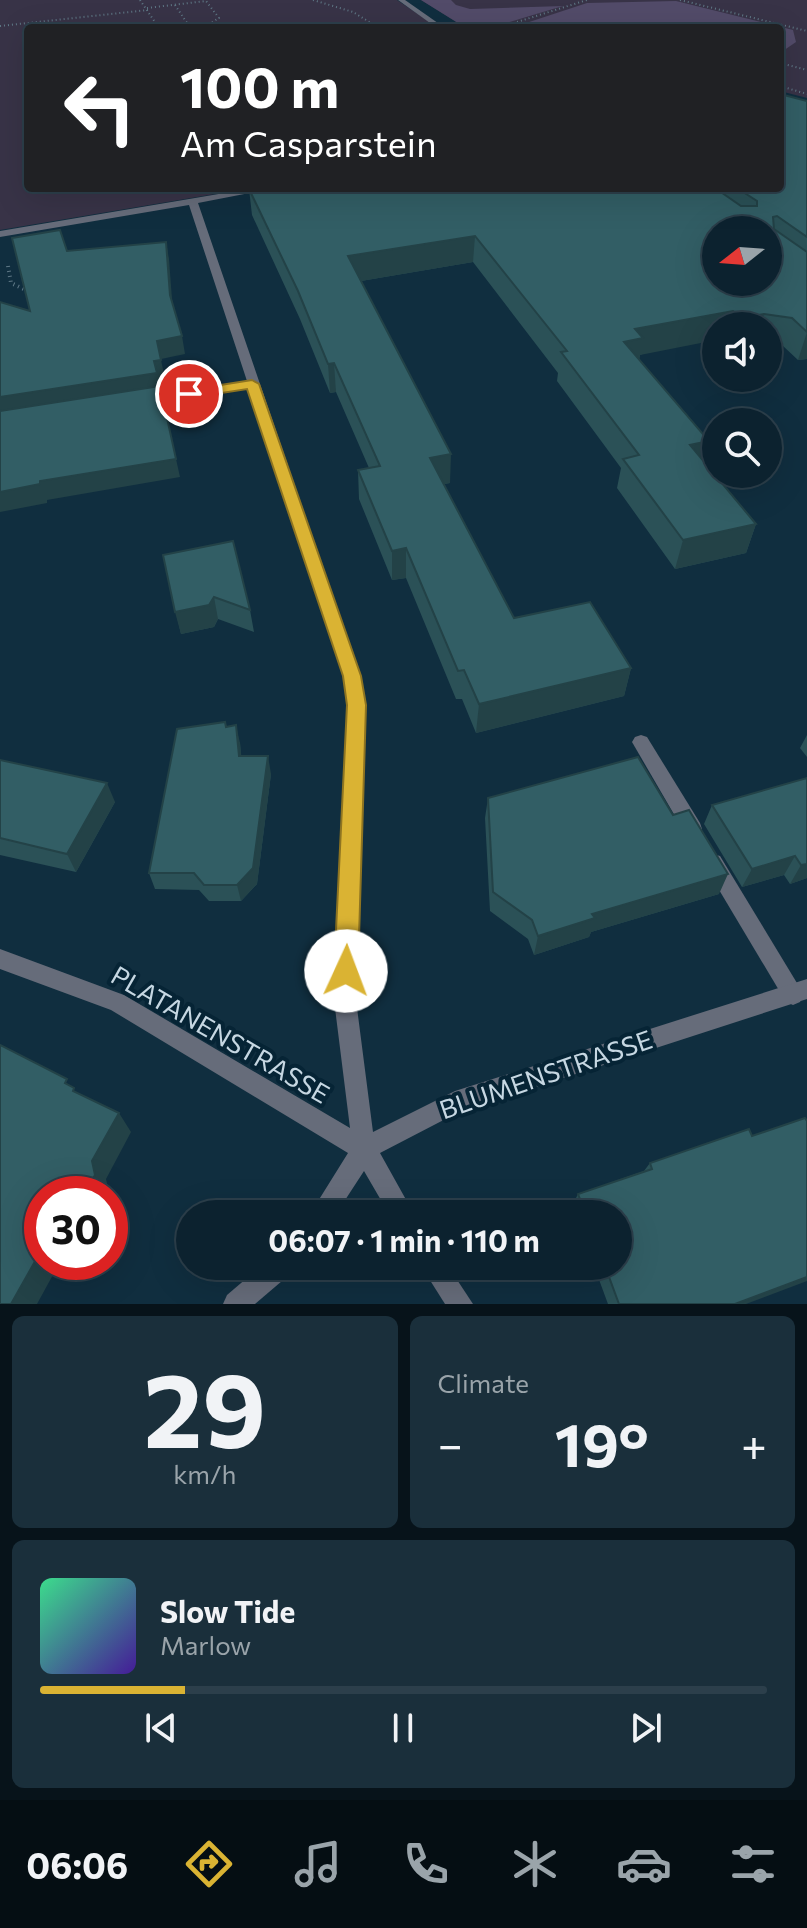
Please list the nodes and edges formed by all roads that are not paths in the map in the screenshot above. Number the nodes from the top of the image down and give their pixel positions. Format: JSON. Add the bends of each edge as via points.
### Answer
{"nodes":[{"id":1,"x":401,"y":0,"type":"edge"},
{"id":2,"x":436,"y":24,"type":"edge"},
{"id":3,"x":248,"y":192,"type":"edge"},
{"id":4,"x":193,"y":202,"type":"junction"},
{"id":5,"x":4,"y":234,"type":"edge"},
{"id":6,"x":252,"y":384,"type":"junction"},
{"id":7,"x":126,"y":404,"type":"edge"},
{"id":8,"x":641,"y":742,"type":"dead end"},
{"id":9,"x":0,"y":959,"type":"edge"},
{"id":10,"x":800,"y":992,"type":"edge"},
{"id":11,"x":364,"y":1149,"type":"junction"},
{"id":12,"x":331,"y":1200,"type":"edge"},
{"id":13,"x":394,"y":1200,"type":"edge"},
{"id":14,"x":264,"y":1280,"type":"edge"},
{"id":15,"x":443,"y":1280,"type":"edge"},
{"id":16,"x":236,"y":1304,"type":"edge"},
{"id":17,"x":460,"y":1304,"type":"edge"}],
"edges":[{"from":1,"to":2,"type":"street"},
{"from":3,"to":4,"type":"street"},
{"from":4,"to":5,"type":"street"},
{"from":4,"to":6,"type":"street"},
{"from":6,"to":7,"type":"street"},
{"from":6,"to":11,"type":"street","via":[[352,676],[357,705],[345,1000]]},
{"from":8,"to":10,"type":"street"},
{"from":9,"to":11,"type":"street","name":"PLATANENSTRASSE","via":[[117,1002]]},
{"from":10,"to":11,"type":"street","name":"BLUMENSTRASSE","via":[[455,1102]]},
{"from":11,"to":12,"type":"street","name":"BLUMENSTRASSE"},
{"from":11,"to":13,"type":"street"},
{"from":14,"to":16,"type":"street"},
{"from":15,"to":17,"type":"street"}]}
